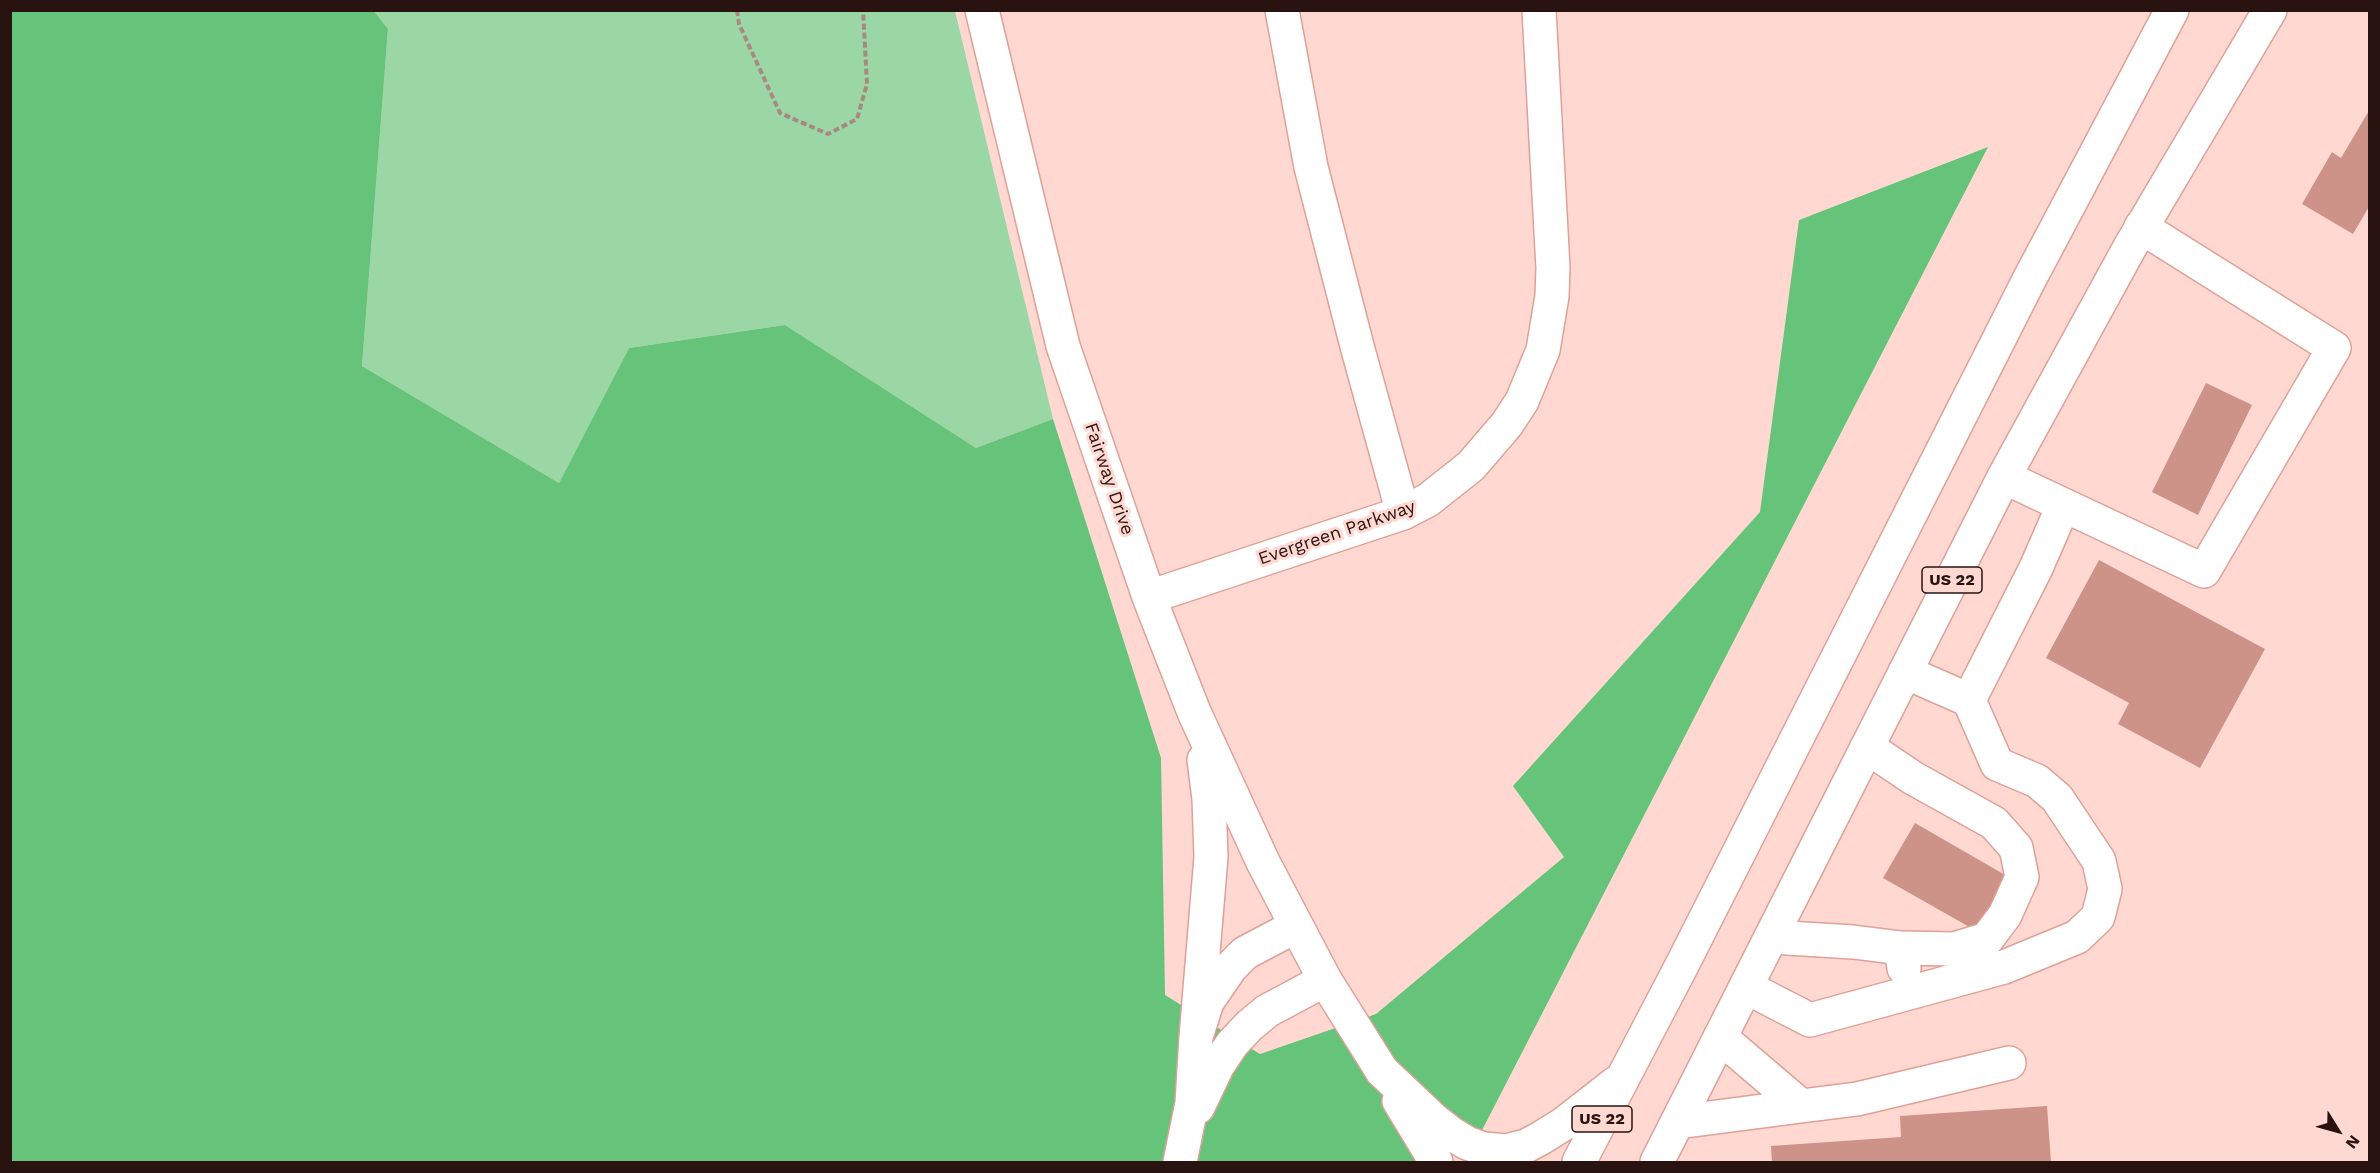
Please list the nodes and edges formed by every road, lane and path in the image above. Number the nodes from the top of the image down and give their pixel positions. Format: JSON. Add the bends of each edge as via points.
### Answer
{"nodes":[{"id":1,"x":736,"y":10,"type":"edge"},
{"id":2,"x":863,"y":10,"type":"edge"},
{"id":3,"x":982,"y":10,"type":"edge"},
{"id":4,"x":1282,"y":10,"type":"edge"},
{"id":5,"x":1539,"y":10,"type":"edge"},
{"id":6,"x":2172,"y":10,"type":"edge"},
{"id":7,"x":2270,"y":10,"type":"edge"},
{"id":8,"x":2141,"y":227,"type":"junction"},
{"id":9,"x":2004,"y":477,"type":"junction"},
{"id":10,"x":2063,"y":506,"type":"junction"},
{"id":11,"x":1403,"y":513,"type":"junction"},
{"id":12,"x":1149,"y":597,"type":"junction"},
{"id":13,"x":1905,"y":672,"type":"junction"},
{"id":14,"x":1969,"y":700,"type":"junction"},
{"id":15,"x":1194,"y":712,"type":"junction"},
{"id":16,"x":1867,"y":747,"type":"junction"},
{"id":17,"x":1296,"y":926,"type":"junction"},
{"id":18,"x":1771,"y":937,"type":"junction"},
{"id":19,"x":1901,"y":948,"type":"junction"},
{"id":20,"x":1324,"y":980,"type":"junction"},
{"id":21,"x":1746,"y":987,"type":"junction"},
{"id":22,"x":1907,"y":994,"type":"junction"},
{"id":23,"x":1196,"y":1037,"type":"junction"},
{"id":24,"x":1720,"y":1038,"type":"junction"},
{"id":25,"x":2009,"y":1063,"type":"dead end"},
{"id":26,"x":1382,"y":1071,"type":"junction"},
{"id":27,"x":1625,"y":1076,"type":"junction"},
{"id":28,"x":1801,"y":1106,"type":"junction"},
{"id":29,"x":1678,"y":1122,"type":"junction"},
{"id":30,"x":1184,"y":1148,"type":"edge"},
{"id":31,"x":1436,"y":1162,"type":"edge"},
{"id":32,"x":1579,"y":1162,"type":"edge"},
{"id":33,"x":1657,"y":1162,"type":"edge"}],
"edges":[{"from":1,"to":2,"type":"path","via":[[780,113],[828,134],[857,119],[867,84]]},
{"from":3,"to":12,"type":"main road","name":"Fairway Drive","via":[[1064,346]]},
{"from":4,"to":11,"type":"main road","via":[[1311,167]]},
{"from":5,"to":11,"type":"main road","name":"Evergreen Parkway","via":[[1553,268],[1543,350],[1522,401],[1479,458],[1428,500]]},
{"from":6,"to":27,"type":"main road","number":"US 22","via":[[2034,270]]},
{"from":7,"to":8,"type":"main road","number":"US 22"},
{"from":8,"to":9,"type":"main road","number":"US 22"},
{"from":8,"to":10,"type":"main road","via":[[2334,348],[2204,571]]},
{"from":9,"to":10,"type":"main road"},
{"from":9,"to":13,"type":"main road","number":"US 22"},
{"from":10,"to":14,"type":"main road"},
{"from":11,"to":12,"type":"main road","name":"Evergreen Parkway"},
{"from":12,"to":15,"type":"main road","name":"Fairway Drive"},
{"from":13,"to":14,"type":"main road"},
{"from":13,"to":16,"type":"main road","number":"US 22"},
{"from":14,"to":22,"type":"main road","via":[[1997,764],[2037,781],[2057,798],[2099,861],[2105,889],[2098,917],[2077,937],[2004,967]]},
{"from":15,"to":17,"type":"main road","name":"Fairway Drive"},
{"from":15,"to":23,"type":"main road","via":[[1206,772],[1211,847]]},
{"from":16,"to":18,"type":"main road","number":"US 22"},
{"from":16,"to":19,"type":"main road","via":[[1994,823],[2016,848],[2022,877],[2006,915],[1987,939],[1954,950]]},
{"from":17,"to":20,"type":"main road","name":"Fairway Drive"},
{"from":17,"to":23,"type":"main road","via":[[1245,953],[1231,966],[1207,1002]]},
{"from":18,"to":19,"type":"main road"},
{"from":18,"to":21,"type":"main road","number":"US 22"},
{"from":19,"to":22,"type":"main road"},
{"from":20,"to":26,"type":"main road","name":"Fairway Drive"},
{"from":20,"to":30,"type":"main road","via":[[1267,1011],[1232,1044],[1202,1098]]},
{"from":21,"to":22,"type":"main road","via":[[1810,1020]]},
{"from":21,"to":24,"type":"main road","number":"US 22"},
{"from":23,"to":30,"type":"main road"},
{"from":24,"to":28,"type":"main road"},
{"from":24,"to":29,"type":"main road","number":"US 22"},
{"from":25,"to":28,"type":"main road","via":[[1857,1099]]},
{"from":26,"to":27,"type":"main road","via":[[1452,1134],[1484,1149],[1506,1150],[1541,1138]]},
{"from":26,"to":31,"type":"main road"},
{"from":27,"to":32,"type":"main road","number":"US 22"},
{"from":28,"to":29,"type":"main road"},
{"from":29,"to":33,"type":"main road","number":"US 22"}]}
